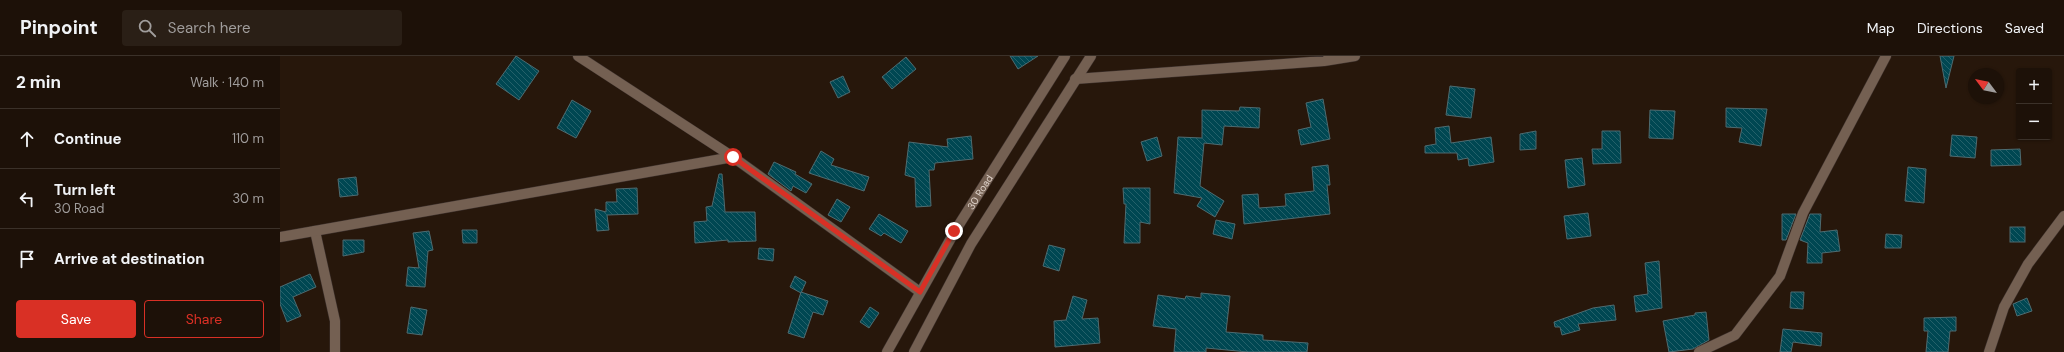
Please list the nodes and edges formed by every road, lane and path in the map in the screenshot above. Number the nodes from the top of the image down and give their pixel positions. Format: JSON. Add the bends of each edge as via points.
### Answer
{"nodes":[{"id":1,"x":578,"y":56,"type":"edge"},
{"id":2,"x":1065,"y":56,"type":"edge"},
{"id":3,"x":1091,"y":56,"type":"edge"},
{"id":4,"x":1354,"y":56,"type":"edge"},
{"id":5,"x":1886,"y":56,"type":"edge"},
{"id":6,"x":1075,"y":79,"type":"junction"},
{"id":7,"x":733,"y":157,"type":"junction"},
{"id":8,"x":2064,"y":216,"type":"edge"},
{"id":9,"x":315,"y":231,"type":"junction"},
{"id":10,"x":280,"y":237,"type":"edge"},
{"id":11,"x":920,"y":292,"type":"junction"},
{"id":12,"x":335,"y":352,"type":"edge"},
{"id":13,"x":887,"y":352,"type":"edge"},
{"id":14,"x":914,"y":352,"type":"edge"},
{"id":15,"x":1699,"y":352,"type":"edge"},
{"id":16,"x":1989,"y":352,"type":"edge"}],
"edges":[{"from":1,"to":7,"type":"street"},
{"from":2,"to":11,"type":"street","name":"30 Road","via":[[954,231]]},
{"from":3,"to":6,"type":"street","name":"30 Road"},
{"from":4,"to":6,"type":"street","via":[[1324,61]]},
{"from":5,"to":15,"type":"street","via":[[1803,212],[1780,276],[1735,335]]},
{"from":6,"to":14,"type":"street","name":"30 Road","via":[[971,244]]},
{"from":7,"to":9,"type":"street"},
{"from":7,"to":11,"type":"street"},
{"from":8,"to":16,"type":"street","via":[[2028,264],[2004,306]]},
{"from":9,"to":10,"type":"street"},
{"from":9,"to":12,"type":"street","via":[[335,321]]},
{"from":11,"to":13,"type":"street","name":"30 Road"}]}
